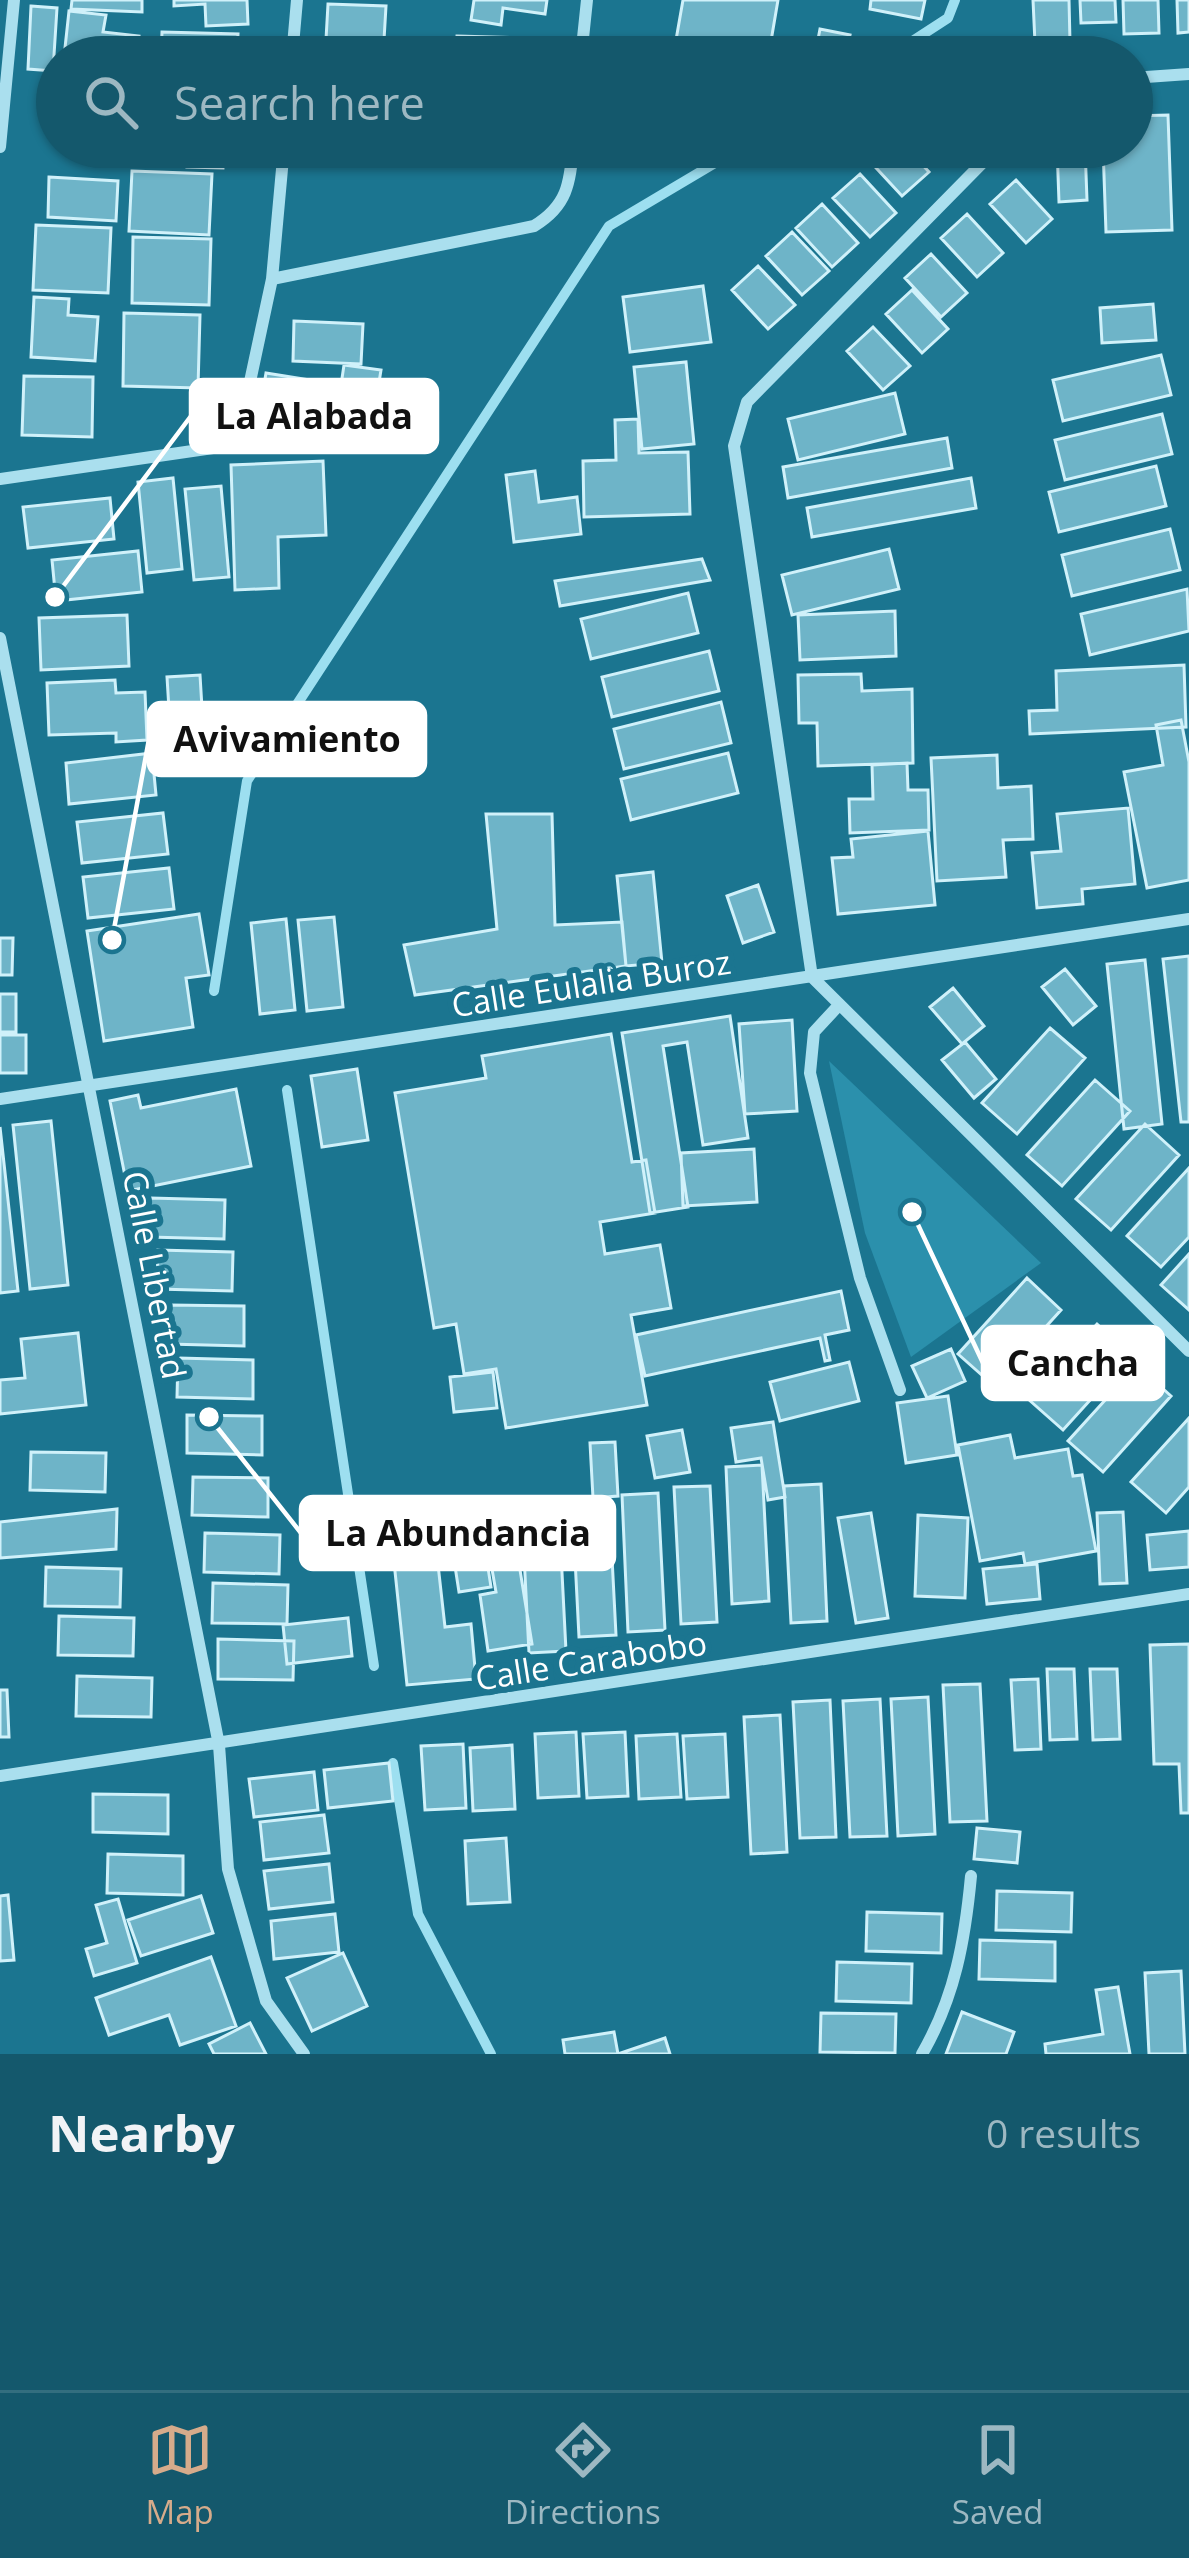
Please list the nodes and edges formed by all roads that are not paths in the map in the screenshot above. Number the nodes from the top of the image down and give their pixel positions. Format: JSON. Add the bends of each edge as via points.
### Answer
{"nodes":[{"id":1,"x":14,"y":0,"type":"edge"},
{"id":2,"x":297,"y":0,"type":"edge"},
{"id":3,"x":586,"y":0,"type":"edge"},
{"id":4,"x":294,"y":36,"type":"edge"},
{"id":5,"x":583,"y":36,"type":"edge"},
{"id":6,"x":1189,"y":74,"type":"edge"},
{"id":7,"x":1153,"y":77,"type":"edge"},
{"id":8,"x":0,"y":147,"type":"edge"},
{"id":9,"x":282,"y":168,"type":"edge"},
{"id":10,"x":571,"y":168,"type":"edge"},
{"id":11,"x":977,"y":168,"type":"edge"},
{"id":12,"x":272,"y":279,"type":"junction"},
{"id":13,"x":0,"y":479,"type":"edge"},
{"id":14,"x":0,"y":638,"type":"edge"},
{"id":15,"x":1189,"y":919,"type":"edge"},
{"id":16,"x":812,"y":976,"type":"junction"},
{"id":17,"x":839,"y":1005,"type":"junction"},
{"id":18,"x":91,"y":1086,"type":"junction"},
{"id":19,"x":0,"y":1099,"type":"edge"},
{"id":20,"x":1189,"y":1351,"type":"edge"},
{"id":21,"x":900,"y":1390,"type":"dead end"},
{"id":22,"x":1189,"y":1594,"type":"edge"},
{"id":23,"x":220,"y":1745,"type":"junction"},
{"id":24,"x":0,"y":1776,"type":"edge"},
{"id":25,"x":971,"y":1876,"type":"dead end"},
{"id":26,"x":304,"y":2054,"type":"edge"},
{"id":27,"x":922,"y":2054,"type":"edge"}],
"edges":[{"from":1,"to":8,"type":"street"},
{"from":2,"to":4,"type":"street"},
{"from":3,"to":5,"type":"street"},
{"from":6,"to":7,"type":"street"},
{"from":9,"to":12,"type":"street"},
{"from":10,"to":12,"type":"street","via":[[569,191],[534,226]]},
{"from":11,"to":16,"type":"street","via":[[747,402],[734,446]]},
{"from":12,"to":13,"type":"street","via":[[233,437],[213,448]]},
{"from":14,"to":18,"type":"street","name":"Calle Libertad"},
{"from":15,"to":16,"type":"street","name":"Calle Eulalia Buroz"},
{"from":16,"to":17,"type":"street"},
{"from":16,"to":18,"type":"street","name":"Calle Eulalia Buroz"},
{"from":17,"to":20,"type":"street"},
{"from":17,"to":21,"type":"street","via":[[814,1032],[810,1073],[860,1278]]},
{"from":18,"to":19,"type":"street","name":"Calle Eulalia Buroz"},
{"from":18,"to":23,"type":"street","name":"Calle Libertad"},
{"from":22,"to":23,"type":"street","name":"Calle Carabobo"},
{"from":23,"to":24,"type":"street","name":"Calle Carabobo"},
{"from":23,"to":26,"type":"street","name":"Calle Libertad","via":[[228,1869],[266,2001]]},
{"from":25,"to":27,"type":"street","via":[[952,1989]]}]}
